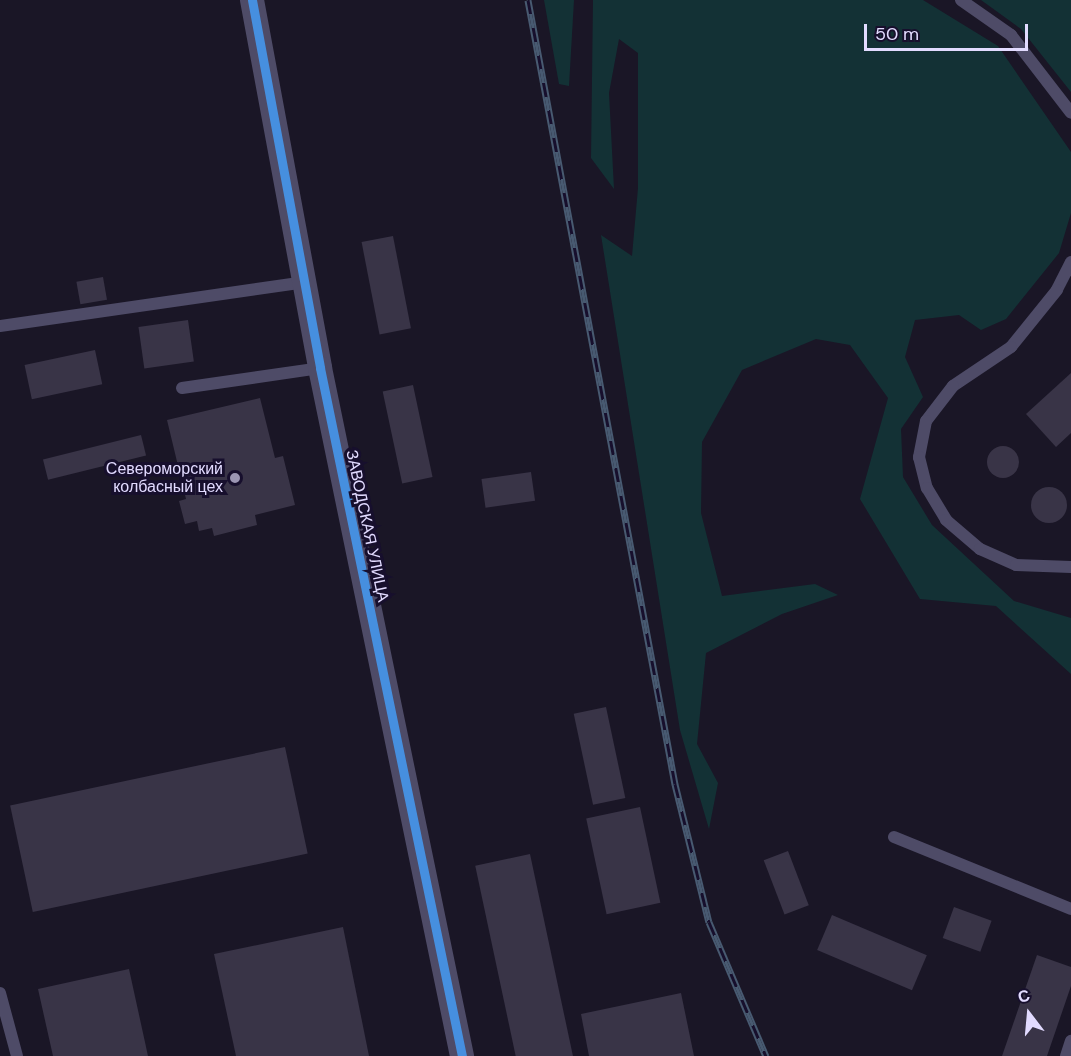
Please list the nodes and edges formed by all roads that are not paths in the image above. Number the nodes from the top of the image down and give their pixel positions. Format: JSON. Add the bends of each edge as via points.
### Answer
{"nodes":[{"id":1,"x":252,"y":0,"type":"edge"},
{"id":2,"x":961,"y":0,"type":"edge"},
{"id":3,"x":1071,"y":113,"type":"edge"},
{"id":4,"x":1071,"y":262,"type":"edge"},
{"id":5,"x":304,"y":282,"type":"junction"},
{"id":6,"x":0,"y":326,"type":"edge"},
{"id":7,"x":320,"y":368,"type":"junction"},
{"id":8,"x":182,"y":388,"type":"dead end"},
{"id":9,"x":1071,"y":567,"type":"edge"},
{"id":10,"x":894,"y":837,"type":"dead end"},
{"id":11,"x":1071,"y":909,"type":"edge"},
{"id":12,"x":0,"y":993,"type":"edge"},
{"id":13,"x":1071,"y":1041,"type":"edge"},
{"id":14,"x":17,"y":1056,"type":"edge"},
{"id":15,"x":462,"y":1056,"type":"edge"},
{"id":16,"x":1066,"y":1056,"type":"edge"}],
"edges":[{"from":1,"to":5,"type":"street","name":"ЗАВОДСКАЯ УЛИЦА"},
{"from":2,"to":3,"type":"lane","via":[[1011,35]]},
{"from":4,"to":9,"type":"lane","via":[[1057,290],[1011,347],[953,386],[926,421],[920,457],[927,488],[946,520],[980,549],[1016,565]]},
{"from":5,"to":6,"type":"lane"},
{"from":5,"to":7,"type":"street","name":"ЗАВОДСКАЯ УЛИЦА"},
{"from":7,"to":8,"type":"lane"},
{"from":7,"to":15,"type":"street","name":"ЗАВОДСКАЯ УЛИЦА"},
{"from":10,"to":11,"type":"lane"},
{"from":12,"to":14,"type":"lane"},
{"from":13,"to":16,"type":"lane"}]}
